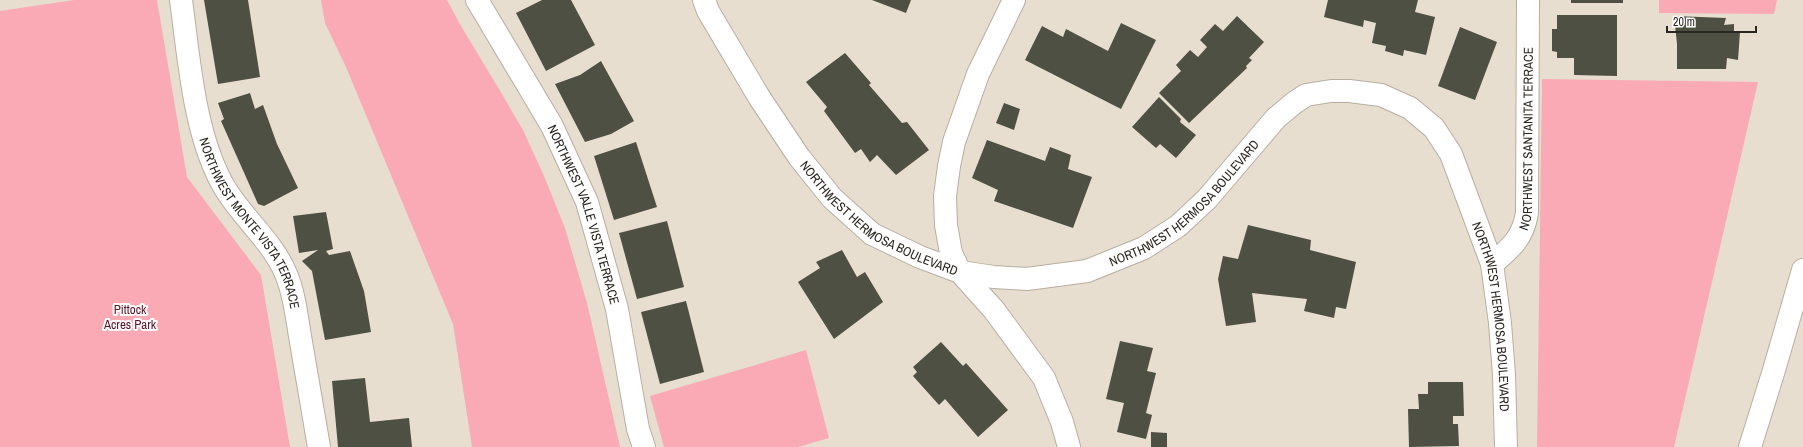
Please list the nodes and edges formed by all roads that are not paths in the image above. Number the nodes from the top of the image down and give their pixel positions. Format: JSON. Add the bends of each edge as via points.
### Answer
{"nodes":[{"id":1,"x":181,"y":0,"type":"edge"},
{"id":2,"x":477,"y":0,"type":"edge"},
{"id":3,"x":704,"y":0,"type":"edge"},
{"id":4,"x":1014,"y":0,"type":"edge"},
{"id":5,"x":1528,"y":0,"type":"edge"},
{"id":6,"x":1492,"y":264,"type":"junction"},
{"id":7,"x":1803,"y":270,"type":"edge"},
{"id":8,"x":960,"y":272,"type":"junction"},
{"id":9,"x":319,"y":447,"type":"edge"},
{"id":10,"x":644,"y":447,"type":"edge"},
{"id":11,"x":1069,"y":447,"type":"edge"},
{"id":12,"x":1506,"y":447,"type":"edge"},
{"id":13,"x":1750,"y":447,"type":"edge"}],
"edges":[{"from":1,"to":9,"type":"street","name":"NORTHWEST MONTE VISTA TERRACE","via":[[199,116],[213,167],[228,194],[274,252],[286,274],[294,299]]},
{"from":2,"to":10,"type":"street","name":"NORTHWEST VALLE VISTA TERRACE","via":[[552,126],[587,202],[617,309],[638,429]]},
{"from":3,"to":8,"type":"street","name":"NORTHWEST HERMOSA BOULEVARD","via":[[759,97],[799,157],[832,198],[872,234],[920,257]]},
{"from":4,"to":8,"type":"street","via":[[978,74],[948,166],[946,225],[951,253]]},
{"from":5,"to":6,"type":"street","name":"NORTHWEST SANTANITA TERRACE","via":[[1527,212],[1525,226],[1518,239]]},
{"from":6,"to":8,"type":"street","name":"NORTHWEST HERMOSA BOULEVARD","via":[[1451,154],[1434,128],[1410,108],[1381,95],[1332,91],[1306,95],[1294,103],[1267,127],[1207,199],[1178,226],[1144,248],[1087,271],[1056,277],[1027,279]]},
{"from":6,"to":12,"type":"street","name":"NORTHWEST HERMOSA BOULEVARD","via":[[1504,375]]},
{"from":7,"to":13,"type":"street"},
{"from":8,"to":11,"type":"street","via":[[994,310],[1044,378]]}]}
